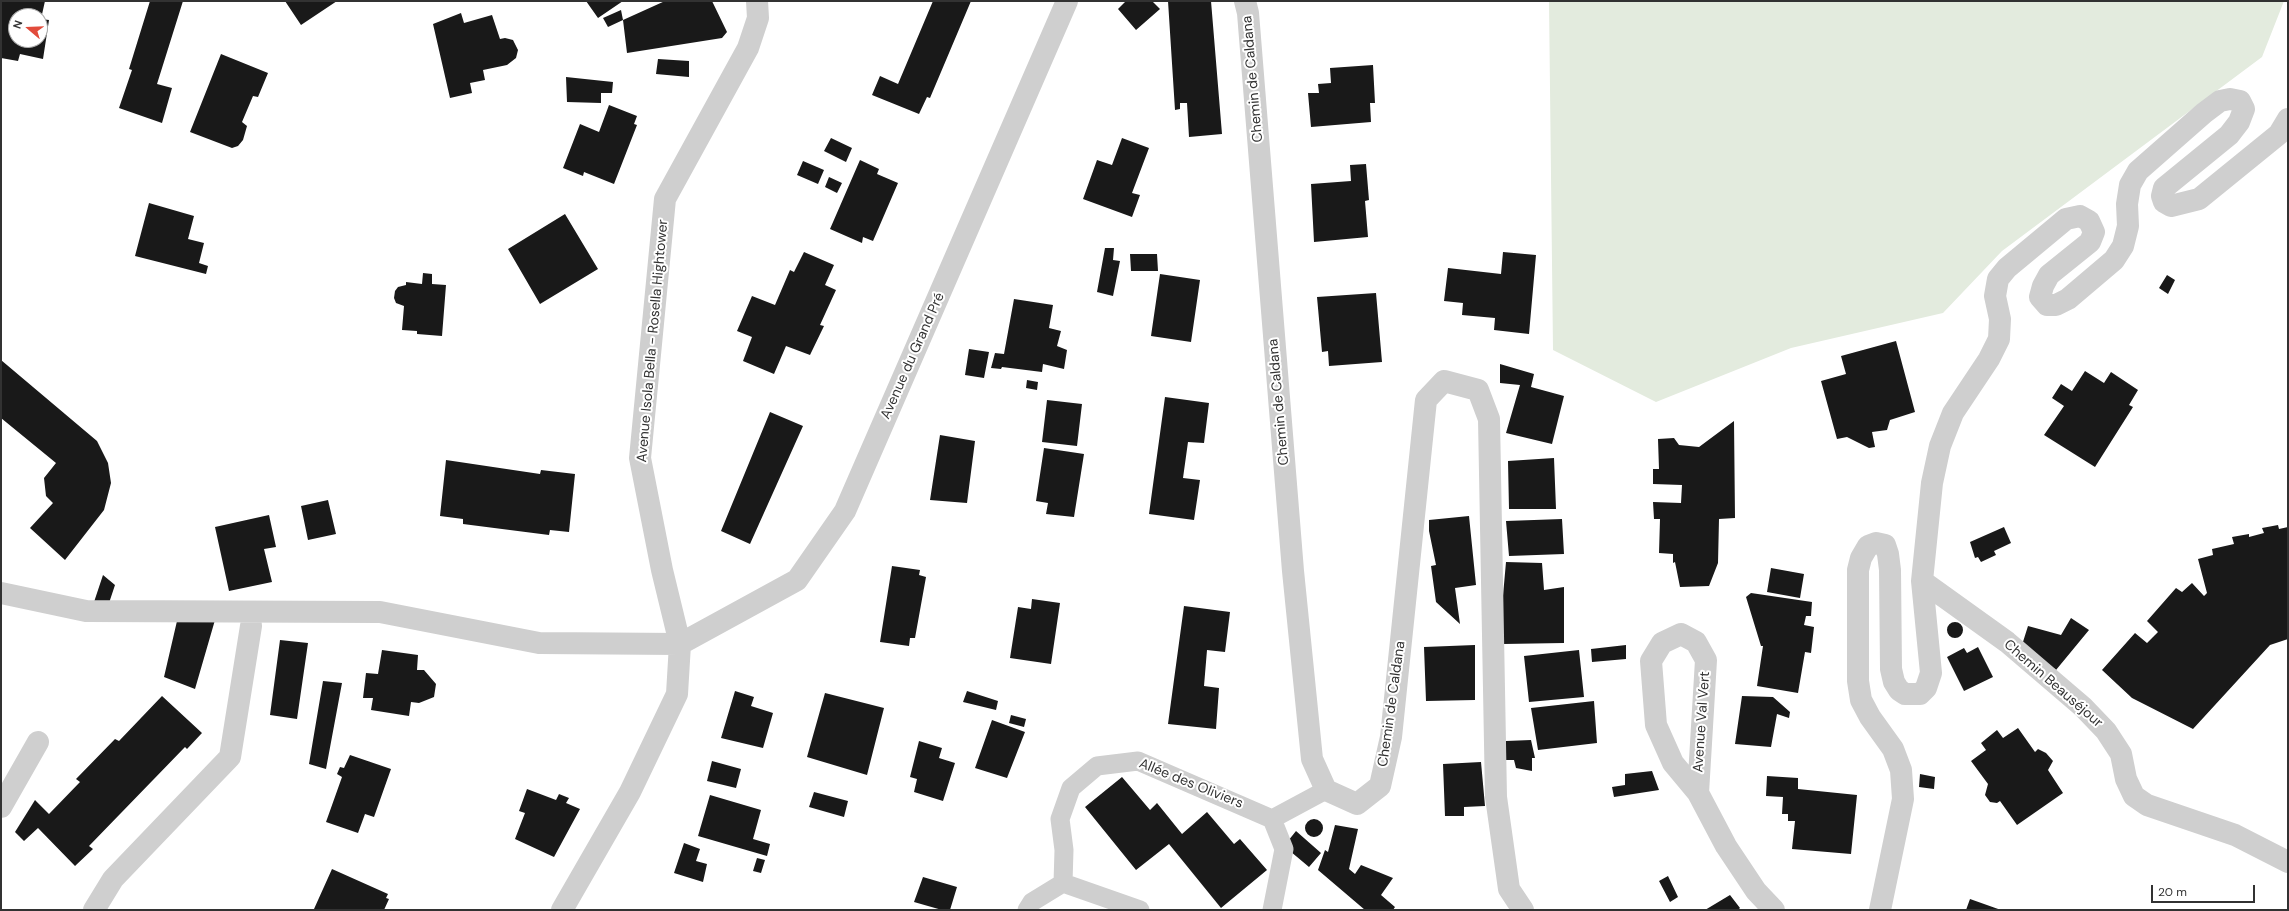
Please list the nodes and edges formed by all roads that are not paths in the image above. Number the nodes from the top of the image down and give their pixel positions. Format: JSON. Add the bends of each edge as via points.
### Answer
{"nodes":[{"id":1,"x":757,"y":1,"type":"edge"},
{"id":2,"x":1067,"y":1,"type":"edge"},
{"id":3,"x":1245,"y":1,"type":"edge"},
{"id":4,"x":2288,"y":119,"type":"edge"},
{"id":5,"x":1922,"y":581,"type":"junction"},
{"id":6,"x":1,"y":593,"type":"edge"},
{"id":7,"x":251,"y":626,"type":"dead end"},
{"id":8,"x":680,"y":644,"type":"junction"},
{"id":9,"x":38,"y":742,"type":"dead end"},
{"id":10,"x":1326,"y":790,"type":"junction"},
{"id":11,"x":1698,"y":793,"type":"junction"},
{"id":12,"x":1,"y":808,"type":"edge"},
{"id":13,"x":1272,"y":819,"type":"junction"},
{"id":14,"x":2288,"y":862,"type":"edge"},
{"id":15,"x":1063,"y":883,"type":"junction"},
{"id":16,"x":94,"y":910,"type":"edge"},
{"id":17,"x":562,"y":910,"type":"edge"},
{"id":18,"x":1026,"y":910,"type":"edge"},
{"id":19,"x":1140,"y":910,"type":"edge"},
{"id":20,"x":1272,"y":910,"type":"edge"},
{"id":21,"x":1523,"y":910,"type":"edge"},
{"id":22,"x":1774,"y":910,"type":"edge"},
{"id":23,"x":1880,"y":910,"type":"edge"}],
"edges":[{"from":1,"to":8,"type":"street","name":"Avenue Isola Bella - Rosella Hightower","via":[[758,18],[748,48],[665,199],[640,458],[662,570]]},
{"from":2,"to":8,"type":"street","name":"Avenue du Grand Pré","via":[[845,511],[797,580]]},
{"from":3,"to":10,"type":"street","name":"Chemin de Caldana","via":[[1249,21],[1293,571],[1312,759]]},
{"from":4,"to":5,"type":"street","via":[[2279,134],[2199,199],[2171,206],[2164,202],[2164,188],[2229,135],[2239,122],[2244,109],[2240,101],[2230,99],[2220,101],[2204,113],[2138,171],[2130,185],[2127,204],[2128,226],[2123,246],[2114,260],[2068,299],[2056,305],[2047,305],[2040,298],[2043,286],[2050,276],[2090,242],[2094,232],[2089,221],[2080,216],[2066,219],[2002,274],[1995,296],[2000,319],[1999,339],[1989,359],[1953,413],[1940,446],[1925,534]]},
{"from":5,"to":14,"type":"street","name":"Chemin Beauséjour","via":[[2007,642],[2083,707],[2106,731],[2121,754],[2126,779],[2134,796],[2147,805],[2235,835]]},
{"from":5,"to":23,"type":"street","via":[[1931,673],[1926,688],[1920,694],[1914,695],[1899,690],[1891,669],[1888,554],[1885,545],[1876,543],[1868,546],[1861,558],[1858,570],[1858,681],[1861,700],[1893,749],[1901,770],[1903,799]]},
{"from":6,"to":8,"type":"street","via":[[86,611],[380,612],[539,643]]},
{"from":7,"to":16,"type":"street","via":[[230,757],[112,879]]},
{"from":8,"to":17,"type":"street","name":"Avenue Isola Bella - Rosella Hightower","via":[[677,694],[630,792]]},
{"from":9,"to":12,"type":"street"},
{"from":10,"to":13,"type":"lane"},
{"from":10,"to":21,"type":"street","name":"Chemin de Caldana","via":[[1356,804],[1380,786],[1391,738],[1426,400],[1444,381],[1478,390],[1489,419],[1496,798],[1509,889]]},
{"from":11,"to":11,"type":"street","name":"Avenue Val Vert","via":[[1674,762],[1656,725],[1650,661],[1662,643],[1681,634],[1696,642],[1706,660]]},
{"from":11,"to":22,"type":"street","name":"Avenue Val Vert","via":[[1726,846],[1756,891]]},
{"from":13,"to":15,"type":"lane","name":"Allée des Oliviers","via":[[1138,760],[1097,766],[1071,788],[1060,819],[1064,850]]},
{"from":13,"to":20,"type":"lane","via":[[1284,848]]},
{"from":15,"to":18,"type":"lane","via":[[1032,902]]},
{"from":15,"to":19,"type":"lane"}]}
